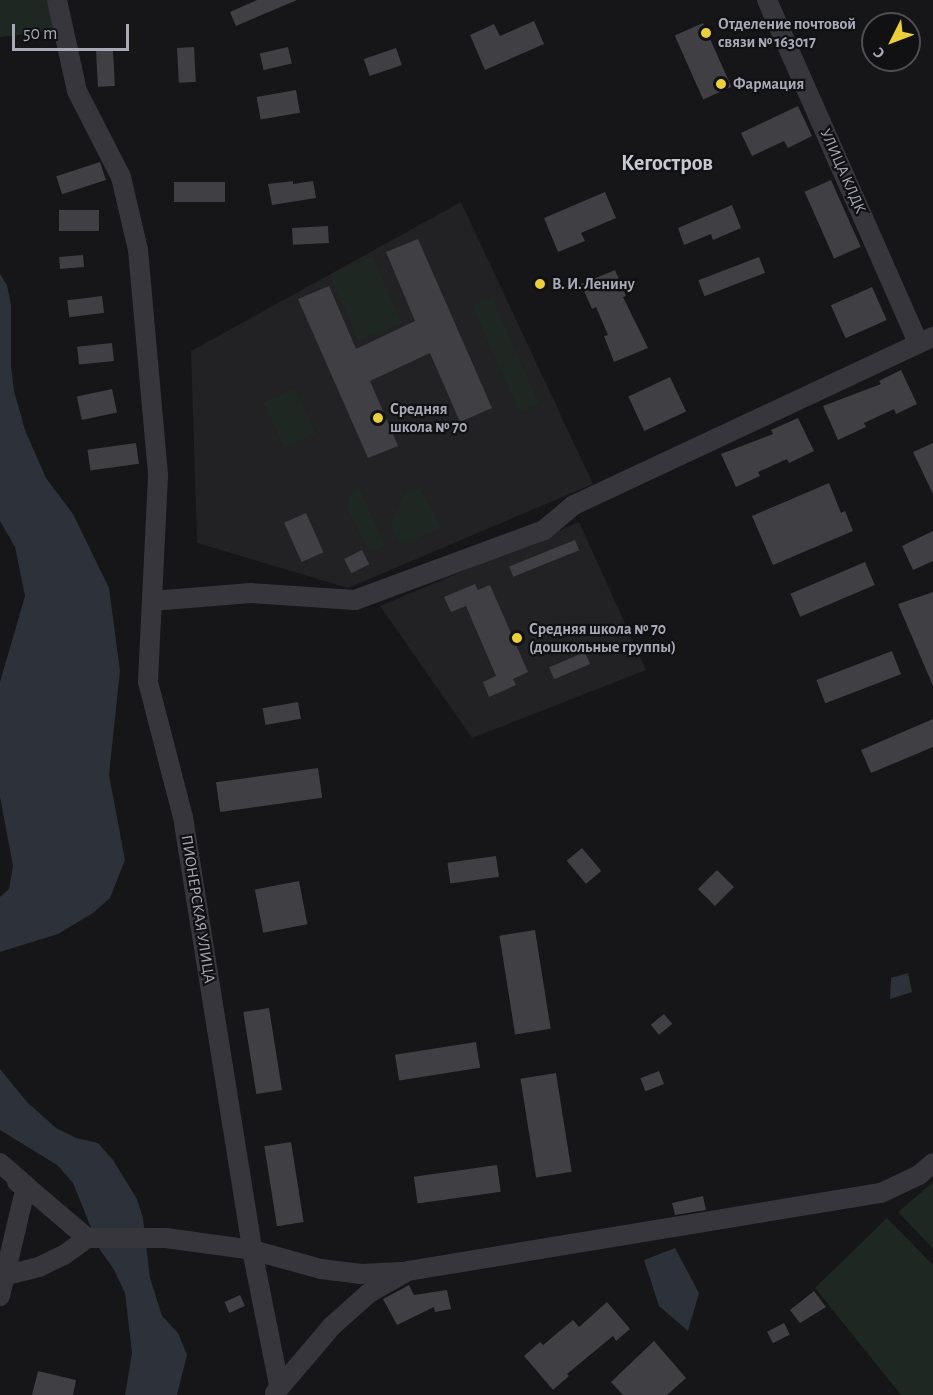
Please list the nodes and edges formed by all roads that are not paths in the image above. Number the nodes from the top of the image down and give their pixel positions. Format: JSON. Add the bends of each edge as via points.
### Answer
{"nodes":[{"id":1,"x":57,"y":0,"type":"edge"},
{"id":2,"x":767,"y":0,"type":"edge"},
{"id":3,"x":926,"y":340,"type":"edge"},
{"id":4,"x":152,"y":601,"type":"junction"},
{"id":5,"x":0,"y":1163,"type":"edge"},
{"id":6,"x":933,"y":1163,"type":"edge"},
{"id":7,"x":0,"y":1175,"type":"edge"},
{"id":8,"x":26,"y":1186,"type":"junction"},
{"id":9,"x":87,"y":1238,"type":"junction"},
{"id":10,"x":252,"y":1250,"type":"junction"},
{"id":11,"x":408,"y":1271,"type":"junction"},
{"id":12,"x":7,"y":1275,"type":"junction"},
{"id":13,"x":0,"y":1296,"type":"edge"},
{"id":14,"x":276,"y":1390,"type":"edge"}],
"edges":[{"from":1,"to":4,"type":"street","name":"ПИОНЕРСКАЯ УЛИЦА","via":[[77,92],[121,177],[138,250],[158,476]]},
{"from":2,"to":3,"type":"street","name":"УЛИЦА КЛДК"},
{"from":3,"to":4,"type":"street","via":[[574,505],[544,530],[355,600],[251,593]]},
{"from":4,"to":10,"type":"street","name":"ПИОНЕРСКАЯ УЛИЦА","via":[[148,682],[183,817]]},
{"from":5,"to":8,"type":"street"},
{"from":6,"to":11,"type":"street","via":[[919,1175],[881,1193]]},
{"from":7,"to":8,"type":"street"},
{"from":8,"to":9,"type":"street"},
{"from":8,"to":12,"type":"street"},
{"from":9,"to":10,"type":"street","via":[[166,1238]]},
{"from":9,"to":12,"type":"street","via":[[39,1267]]},
{"from":10,"to":11,"type":"street","via":[[360,1275]]},
{"from":10,"to":14,"type":"street","name":"ПИОНЕРСКАЯ УЛИЦА"},
{"from":11,"to":14,"type":"street","via":[[362,1300],[332,1326]]},
{"from":12,"to":13,"type":"street"}]}
